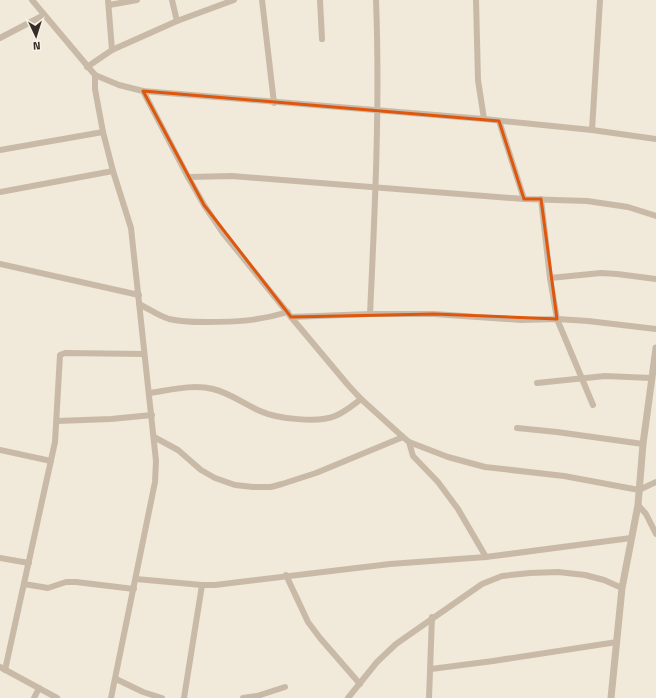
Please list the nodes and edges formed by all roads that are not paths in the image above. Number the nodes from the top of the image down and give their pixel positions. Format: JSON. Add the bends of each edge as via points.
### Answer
{"nodes":[{"id":1,"x":32,"y":0,"type":"edge"},
{"id":2,"x":137,"y":0,"type":"edge"},
{"id":3,"x":172,"y":0,"type":"edge"},
{"id":4,"x":234,"y":0,"type":"edge"},
{"id":5,"x":262,"y":0,"type":"edge"},
{"id":6,"x":320,"y":0,"type":"edge"},
{"id":7,"x":376,"y":0,"type":"edge"},
{"id":8,"x":476,"y":0,"type":"edge"},
{"id":9,"x":600,"y":0,"type":"edge"},
{"id":10,"x":108,"y":3,"type":"edge"},
{"id":11,"x":44,"y":15,"type":"junction"},
{"id":12,"x":177,"y":21,"type":"junction"},
{"id":13,"x":0,"y":38,"type":"edge"},
{"id":14,"x":322,"y":39,"type":"dead end"},
{"id":15,"x":112,"y":50,"type":"junction"},
{"id":16,"x":88,"y":67,"type":"junction"},
{"id":17,"x":95,"y":75,"type":"junction"},
{"id":18,"x":144,"y":91,"type":"junction"},
{"id":19,"x":274,"y":103,"type":"junction"},
{"id":20,"x":376,"y":111,"type":"junction"},
{"id":21,"x":484,"y":119,"type":"junction"},
{"id":22,"x":499,"y":121,"type":"junction"},
{"id":23,"x":592,"y":130,"type":"junction"},
{"id":24,"x":103,"y":132,"type":"junction"},
{"id":25,"x":656,"y":139,"type":"edge"},
{"id":26,"x":0,"y":150,"type":"edge"},
{"id":27,"x":112,"y":171,"type":"junction"},
{"id":28,"x":188,"y":177,"type":"junction"},
{"id":29,"x":376,"y":188,"type":"junction"},
{"id":30,"x":0,"y":192,"type":"edge"},
{"id":31,"x":524,"y":199,"type":"junction"},
{"id":32,"x":541,"y":199,"type":"junction"},
{"id":33,"x":656,"y":216,"type":"edge"},
{"id":34,"x":0,"y":264,"type":"edge"},
{"id":35,"x":550,"y":278,"type":"junction"},
{"id":36,"x":656,"y":279,"type":"edge"},
{"id":37,"x":139,"y":295,"type":"junction"},
{"id":38,"x":140,"y":304,"type":"junction"},
{"id":39,"x":370,"y":314,"type":"junction"},
{"id":40,"x":289,"y":315,"type":"junction"},
{"id":41,"x":557,"y":319,"type":"junction"},
{"id":42,"x":656,"y":329,"type":"edge"},
{"id":43,"x":656,"y":348,"type":"edge"},
{"id":44,"x":144,"y":354,"type":"junction"},
{"id":45,"x":651,"y":378,"type":"junction"},
{"id":46,"x":582,"y":379,"type":"junction"},
{"id":47,"x":537,"y":383,"type":"dead end"},
{"id":48,"x":149,"y":393,"type":"junction"},
{"id":49,"x":361,"y":399,"type":"junction"},
{"id":50,"x":593,"y":405,"type":"dead end"},
{"id":51,"x":152,"y":415,"type":"junction"},
{"id":52,"x":56,"y":421,"type":"junction"},
{"id":53,"x":517,"y":428,"type":"dead end"},
{"id":54,"x":154,"y":437,"type":"junction"},
{"id":55,"x":403,"y":437,"type":"junction"},
{"id":56,"x":409,"y":442,"type":"junction"},
{"id":57,"x":643,"y":444,"type":"junction"},
{"id":58,"x":0,"y":450,"type":"edge"},
{"id":59,"x":50,"y":461,"type":"junction"},
{"id":60,"x":656,"y":482,"type":"edge"},
{"id":61,"x":639,"y":490,"type":"junction"},
{"id":62,"x":638,"y":505,"type":"junction"},
{"id":63,"x":656,"y":534,"type":"edge"},
{"id":64,"x":631,"y":538,"type":"junction"},
{"id":65,"x":486,"y":557,"type":"junction"},
{"id":66,"x":0,"y":558,"type":"edge"},
{"id":67,"x":29,"y":563,"type":"junction"},
{"id":68,"x":286,"y":575,"type":"junction"},
{"id":69,"x":136,"y":579,"type":"junction"},
{"id":70,"x":24,"y":584,"type":"junction"},
{"id":71,"x":202,"y":585,"type":"junction"},
{"id":72,"x":134,"y":588,"type":"junction"},
{"id":73,"x":622,"y":588,"type":"junction"},
{"id":74,"x":432,"y":617,"type":"junction"},
{"id":75,"x":617,"y":642,"type":"junction"},
{"id":76,"x":3,"y":669,"type":"edge"},
{"id":77,"x":431,"y":669,"type":"junction"},
{"id":78,"x":116,"y":679,"type":"junction"},
{"id":79,"x":360,"y":684,"type":"junction"},
{"id":80,"x":286,"y":687,"type":"dead end"},
{"id":81,"x":39,"y":688,"type":"junction"},
{"id":82,"x":34,"y":698,"type":"edge"},
{"id":83,"x":57,"y":698,"type":"edge"},
{"id":84,"x":111,"y":698,"type":"edge"},
{"id":85,"x":162,"y":698,"type":"edge"},
{"id":86,"x":184,"y":698,"type":"edge"},
{"id":87,"x":243,"y":698,"type":"edge"},
{"id":88,"x":348,"y":698,"type":"edge"},
{"id":89,"x":429,"y":698,"type":"edge"},
{"id":90,"x":611,"y":698,"type":"edge"}],
"edges":[{"from":1,"to":11,"type":"street"},
{"from":2,"to":10,"type":"street"},
{"from":3,"to":12,"type":"street"},
{"from":4,"to":12,"type":"street"},
{"from":5,"to":19,"type":"street"},
{"from":6,"to":14,"type":"street"},
{"from":7,"to":20,"type":"street"},
{"from":8,"to":21,"type":"street","via":[[478,80]]},
{"from":9,"to":23,"type":"street"},
{"from":10,"to":15,"type":"street"},
{"from":11,"to":13,"type":"street"},
{"from":11,"to":16,"type":"street"},
{"from":12,"to":15,"type":"street"},
{"from":15,"to":16,"type":"street"},
{"from":16,"to":17,"type":"street"},
{"from":17,"to":18,"type":"street","via":[[119,85]]},
{"from":17,"to":24,"type":"street"},
{"from":18,"to":19,"type":"street"},
{"from":18,"to":28,"type":"street"},
{"from":19,"to":20,"type":"street"},
{"from":20,"to":21,"type":"street"},
{"from":20,"to":29,"type":"street"},
{"from":21,"to":22,"type":"street"},
{"from":22,"to":23,"type":"street"},
{"from":22,"to":31,"type":"street"},
{"from":23,"to":25,"type":"street"},
{"from":24,"to":26,"type":"street"},
{"from":24,"to":27,"type":"street"},
{"from":27,"to":30,"type":"street"},
{"from":27,"to":37,"type":"street","via":[[131,228]]},
{"from":28,"to":29,"type":"street","via":[[232,176]]},
{"from":28,"to":40,"type":"street","via":[[223,233]]},
{"from":29,"to":31,"type":"street"},
{"from":29,"to":39,"type":"street"},
{"from":31,"to":32,"type":"street"},
{"from":32,"to":33,"type":"street","via":[[628,207]]},
{"from":32,"to":35,"type":"street"},
{"from":34,"to":37,"type":"street"},
{"from":35,"to":36,"type":"street","via":[[617,274]]},
{"from":35,"to":41,"type":"street"},
{"from":37,"to":38,"type":"street"},
{"from":38,"to":40,"type":"street","via":[[169,319],[186,322],[243,322]]},
{"from":38,"to":44,"type":"street"},
{"from":39,"to":40,"type":"street"},
{"from":39,"to":41,"type":"street"},
{"from":40,"to":49,"type":"street"},
{"from":41,"to":42,"type":"street"},
{"from":41,"to":46,"type":"street"},
{"from":43,"to":45,"type":"street"},
{"from":44,"to":48,"type":"street"},
{"from":44,"to":52,"type":"street","via":[[60,355]]},
{"from":45,"to":46,"type":"street","via":[[605,376]]},
{"from":45,"to":57,"type":"street"},
{"from":46,"to":47,"type":"street"},
{"from":46,"to":50,"type":"street"},
{"from":48,"to":49,"type":"street","via":[[191,388],[214,389],[260,412],[301,419],[335,416]]},
{"from":48,"to":51,"type":"street"},
{"from":49,"to":55,"type":"street"},
{"from":51,"to":52,"type":"street"},
{"from":51,"to":54,"type":"street"},
{"from":52,"to":59,"type":"street","via":[[55,442]]},
{"from":53,"to":57,"type":"street"},
{"from":54,"to":55,"type":"street","via":[[178,450],[200,470],[215,478],[235,485],[272,487],[316,473]]},
{"from":54,"to":69,"type":"street","via":[[155,482]]},
{"from":55,"to":56,"type":"street"},
{"from":56,"to":61,"type":"street","via":[[485,467],[564,476]]},
{"from":56,"to":65,"type":"street","via":[[413,456],[438,482],[458,509]]},
{"from":57,"to":61,"type":"street"},
{"from":58,"to":59,"type":"street"},
{"from":59,"to":67,"type":"street"},
{"from":60,"to":61,"type":"street"},
{"from":61,"to":62,"type":"street"},
{"from":62,"to":63,"type":"street","via":[[646,514]]},
{"from":62,"to":64,"type":"street"},
{"from":64,"to":65,"type":"street"},
{"from":64,"to":73,"type":"street"},
{"from":65,"to":68,"type":"street"},
{"from":66,"to":67,"type":"street"},
{"from":67,"to":70,"type":"street"},
{"from":68,"to":71,"type":"street"},
{"from":68,"to":79,"type":"street","via":[[308,622]]},
{"from":69,"to":71,"type":"street"},
{"from":69,"to":72,"type":"street"},
{"from":70,"to":72,"type":"street","via":[[48,588],[66,582],[76,582]]},
{"from":70,"to":76,"type":"street"},
{"from":71,"to":86,"type":"street"},
{"from":72,"to":78,"type":"street"},
{"from":73,"to":74,"type":"street","via":[[585,574],[558,572],[502,576],[482,584]]},
{"from":73,"to":75,"type":"street"},
{"from":74,"to":77,"type":"street"},
{"from":74,"to":79,"type":"street","via":[[396,644],[377,662]]},
{"from":75,"to":77,"type":"street"},
{"from":75,"to":90,"type":"street"},
{"from":76,"to":81,"type":"street"},
{"from":77,"to":89,"type":"street"},
{"from":78,"to":84,"type":"street"},
{"from":78,"to":85,"type":"street"},
{"from":79,"to":88,"type":"street"},
{"from":80,"to":87,"type":"street"},
{"from":81,"to":82,"type":"street"},
{"from":81,"to":83,"type":"street"}]}
